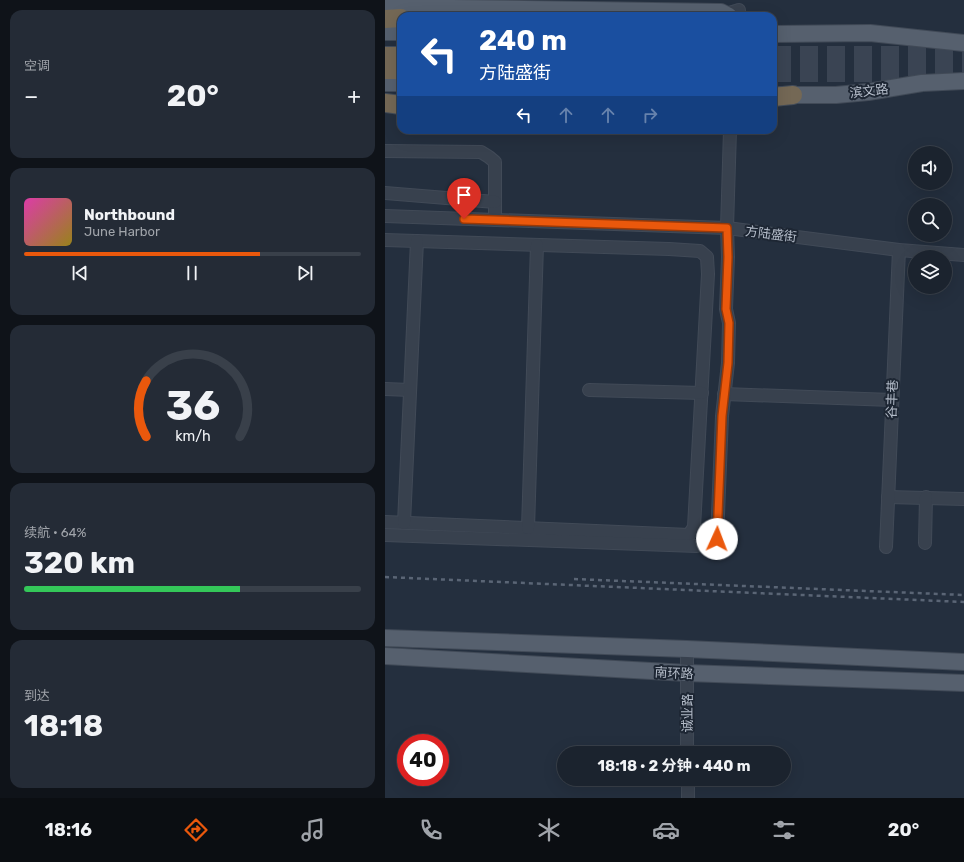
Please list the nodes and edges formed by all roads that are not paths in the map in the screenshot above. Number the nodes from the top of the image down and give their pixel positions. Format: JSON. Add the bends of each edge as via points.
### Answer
{"nodes":[{"id":1,"x":385,"y":7,"type":"edge"},
{"id":2,"x":736,"y":11,"type":"edge"},
{"id":3,"x":397,"y":18,"type":"edge"},
{"id":4,"x":385,"y":20,"type":"edge"},
{"id":5,"x":385,"y":32,"type":"edge"},
{"id":6,"x":397,"y":32,"type":"edge"},
{"id":7,"x":777,"y":34,"type":"edge"},
{"id":8,"x":964,"y":43,"type":"edge"},
{"id":9,"x":385,"y":56,"type":"edge"},
{"id":10,"x":397,"y":56,"type":"edge"},
{"id":11,"x":385,"y":70,"type":"edge"},
{"id":12,"x":397,"y":70,"type":"edge"},
{"id":13,"x":964,"y":80,"type":"edge"},
{"id":14,"x":385,"y":83,"type":"edge"},
{"id":15,"x":397,"y":83,"type":"edge"},
{"id":16,"x":793,"y":95,"type":"joint"},
{"id":17,"x":777,"y":96,"type":"edge"},
{"id":18,"x":385,"y":103,"type":"edge"},
{"id":19,"x":397,"y":104,"type":"edge"},
{"id":20,"x":730,"y":134,"type":"edge"},
{"id":21,"x":385,"y":150,"type":"edge"},
{"id":22,"x":385,"y":193,"type":"edge"},
{"id":23,"x":495,"y":202,"type":"junction"},
{"id":24,"x":385,"y":216,"type":"edge"},
{"id":25,"x":495,"y":220,"type":"junction"},
{"id":26,"x":727,"y":228,"type":"junction"},
{"id":27,"x":385,"y":240,"type":"edge"},
{"id":28,"x":417,"y":241,"type":"junction"},
{"id":29,"x":537,"y":245,"type":"junction"},
{"id":30,"x":899,"y":250,"type":"junction"},
{"id":31,"x":964,"y":255,"type":"edge"},
{"id":32,"x":385,"y":388,"type":"edge"},
{"id":33,"x":410,"y":390,"type":"junction"},
{"id":34,"x":589,"y":390,"type":"dead end"},
{"id":35,"x":701,"y":393,"type":"junction"},
{"id":36,"x":724,"y":394,"type":"junction"},
{"id":37,"x":892,"y":400,"type":"junction"},
{"id":38,"x":888,"y":497,"type":"junction"},
{"id":39,"x":926,"y":498,"type":"junction"},
{"id":40,"x":964,"y":499,"type":"edge"},
{"id":41,"x":385,"y":522,"type":"edge"},
{"id":42,"x":404,"y":523,"type":"junction"},
{"id":43,"x":528,"y":528,"type":"junction"},
{"id":44,"x":385,"y":535,"type":"edge"},
{"id":45,"x":925,"y":544,"type":"dead end"},
{"id":46,"x":886,"y":547,"type":"dead end"},
{"id":47,"x":385,"y":638,"type":"edge"},
{"id":48,"x":687,"y":649,"type":"junction"},
{"id":49,"x":385,"y":656,"type":"edge"},
{"id":50,"x":964,"y":662,"type":"edge"},
{"id":51,"x":687,"y":673,"type":"junction"},
{"id":52,"x":964,"y":683,"type":"edge"},
{"id":53,"x":687,"y":746,"type":"edge"},
{"id":54,"x":687,"y":786,"type":"edge"},
{"id":55,"x":688,"y":798,"type":"edge"}],
"edges":[{"from":1,"to":2,"type":"main road"},
{"from":3,"to":4,"type":"highway"},
{"from":5,"to":6,"type":"main road"},
{"from":7,"to":8,"type":"main road","via":[[870,33]]},
{"from":9,"to":10,"type":"highway"},
{"from":11,"to":12,"type":"highway"},
{"from":13,"to":16,"type":"main road","name":"滨文路","via":[[836,95]]},
{"from":14,"to":15,"type":"main road"},
{"from":16,"to":17,"type":"highway"},
{"from":18,"to":19,"type":"highway"},
{"from":20,"to":26,"type":"street"},
{"from":21,"to":23,"type":"street","via":[[481,152],[495,162]]},
{"from":22,"to":23,"type":"street"},
{"from":23,"to":25,"type":"street"},
{"from":24,"to":25,"type":"street","name":"方陆盛街"},
{"from":25,"to":26,"type":"street","name":"方陆盛街"},
{"from":26,"to":30,"type":"street","name":"方陆盛街"},
{"from":26,"to":36,"type":"street","via":[[726,309],[729,323]]},
{"from":27,"to":28,"type":"street"},
{"from":28,"to":29,"type":"street"},
{"from":28,"to":33,"type":"street"},
{"from":29,"to":35,"type":"street","via":[[677,249],[700,251],[707,257]]},
{"from":29,"to":43,"type":"street"},
{"from":30,"to":31,"type":"street","name":"方陆盛街"},
{"from":30,"to":37,"type":"street","name":"谷丰巷"},
{"from":32,"to":33,"type":"street"},
{"from":33,"to":42,"type":"street"},
{"from":34,"to":35,"type":"street"},
{"from":35,"to":43,"type":"street","via":[[695,527],[689,535]]},
{"from":36,"to":37,"type":"street"},
{"from":36,"to":44,"type":"street","via":[[717,539],[697,546]]},
{"from":37,"to":38,"type":"street","name":"谷丰巷"},
{"from":38,"to":39,"type":"street"},
{"from":38,"to":46,"type":"street","name":"谷丰巷"},
{"from":39,"to":40,"type":"street"},
{"from":39,"to":45,"type":"street"},
{"from":41,"to":42,"type":"street"},
{"from":42,"to":43,"type":"street"},
{"from":47,"to":48,"type":"main road","name":"南环路"},
{"from":48,"to":50,"type":"main road","name":"南环路"},
{"from":48,"to":51,"type":"street","name":"诚业路"},
{"from":49,"to":51,"type":"main road","name":"南环路"},
{"from":51,"to":52,"type":"main road","name":"南环路"},
{"from":51,"to":53,"type":"street","name":"诚业路"},
{"from":54,"to":55,"type":"street"}]}
